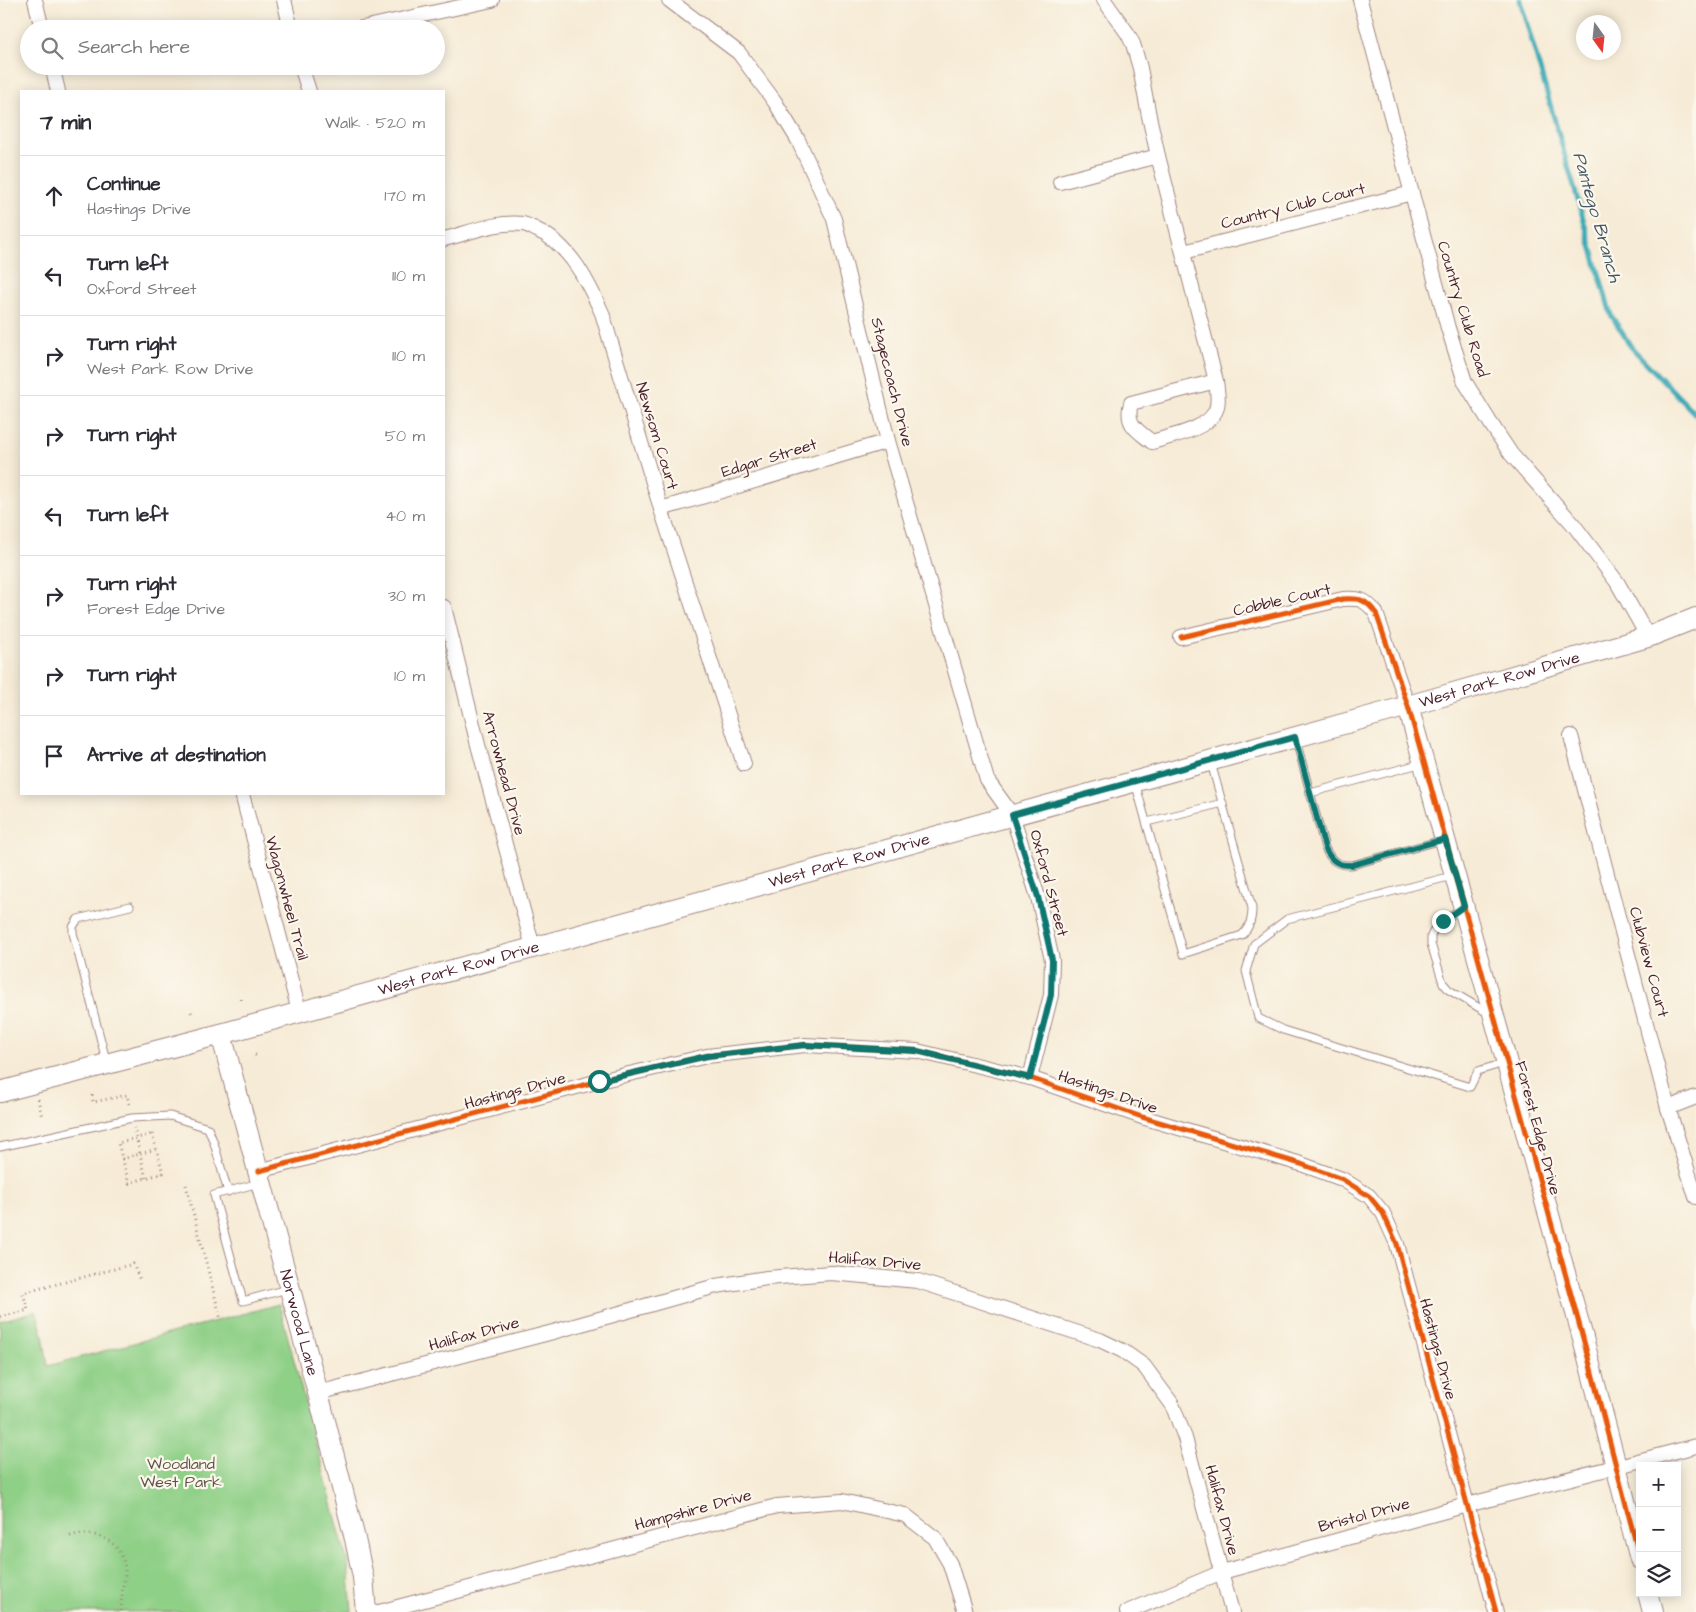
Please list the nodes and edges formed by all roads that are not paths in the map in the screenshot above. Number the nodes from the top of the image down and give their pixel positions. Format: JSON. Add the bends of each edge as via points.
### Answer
{"nodes":[{"id":1,"x":35,"y":0,"type":"edge"},
{"id":2,"x":284,"y":0,"type":"edge"},
{"id":3,"x":492,"y":0,"type":"edge"},
{"id":4,"x":669,"y":0,"type":"edge"},
{"id":5,"x":1104,"y":0,"type":"edge"},
{"id":6,"x":1360,"y":0,"type":"edge"},
{"id":7,"x":40,"y":20,"type":"edge"},
{"id":8,"x":289,"y":20,"type":"edge"},
{"id":9,"x":400,"y":20,"type":"edge"},
{"id":10,"x":54,"y":75,"type":"edge"},
{"id":11,"x":305,"y":75,"type":"edge"},
{"id":12,"x":58,"y":90,"type":"edge"},
{"id":13,"x":309,"y":90,"type":"edge"},
{"id":14,"x":1158,"y":156,"type":"junction"},
{"id":15,"x":1060,"y":182,"type":"dead end"},
{"id":16,"x":1412,"y":193,"type":"junction"},
{"id":17,"x":445,"y":239,"type":"edge"},
{"id":18,"x":1184,"y":252,"type":"junction"},
{"id":19,"x":1216,"y":381,"type":"junction"},
{"id":20,"x":888,"y":441,"type":"junction"},
{"id":21,"x":660,"y":510,"type":"junction"},
{"id":22,"x":445,"y":611,"type":"edge"},
{"id":23,"x":1696,"y":618,"type":"edge"},
{"id":24,"x":1181,"y":637,"type":"dead end"},
{"id":25,"x":1648,"y":637,"type":"junction"},
{"id":26,"x":1408,"y":706,"type":"junction"},
{"id":27,"x":1572,"y":736,"type":"dead end"},
{"id":28,"x":1295,"y":737,"type":"junction"},
{"id":29,"x":1211,"y":760,"type":"junction"},
{"id":30,"x":1424,"y":762,"type":"junction"},
{"id":31,"x":744,"y":764,"type":"dead end"},
{"id":32,"x":1135,"y":781,"type":"junction"},
{"id":33,"x":1310,"y":793,"type":"junction"},
{"id":34,"x":242,"y":795,"type":"edge"},
{"id":35,"x":1223,"y":803,"type":"junction"},
{"id":36,"x":1012,"y":815,"type":"junction"},
{"id":37,"x":1147,"y":822,"type":"junction"},
{"id":38,"x":1445,"y":839,"type":"junction"},
{"id":39,"x":1455,"y":875,"type":"junction"},
{"id":40,"x":130,"y":906,"type":"dead end"},
{"id":41,"x":1464,"y":906,"type":"junction"},
{"id":42,"x":533,"y":947,"type":"junction"},
{"id":43,"x":299,"y":1011,"type":"junction"},
{"id":44,"x":1495,"y":1018,"type":"junction"},
{"id":45,"x":220,"y":1034,"type":"junction"},
{"id":46,"x":1507,"y":1062,"type":"junction"},
{"id":47,"x":107,"y":1064,"type":"junction"},
{"id":48,"x":1030,"y":1078,"type":"junction"},
{"id":49,"x":0,"y":1092,"type":"edge"},
{"id":50,"x":1696,"y":1097,"type":"edge"},
{"id":51,"x":1668,"y":1108,"type":"junction"},
{"id":52,"x":0,"y":1147,"type":"edge"},
{"id":53,"x":260,"y":1177,"type":"junction"},
{"id":54,"x":228,"y":1192,"type":"junction"},
{"id":55,"x":1696,"y":1197,"type":"edge"},
{"id":56,"x":290,"y":1288,"type":"junction"},
{"id":57,"x":318,"y":1393,"type":"junction"},
{"id":58,"x":1696,"y":1446,"type":"edge"},
{"id":59,"x":1616,"y":1465,"type":"junction"},
{"id":60,"x":1467,"y":1505,"type":"junction"},
{"id":61,"x":1638,"y":1552,"type":"edge"},
{"id":62,"x":1222,"y":1572,"type":"junction"},
{"id":63,"x":1649,"y":1597,"type":"edge"},
{"id":64,"x":366,"y":1612,"type":"edge"},
{"id":65,"x":379,"y":1612,"type":"edge"},
{"id":66,"x":965,"y":1612,"type":"edge"},
{"id":67,"x":1127,"y":1612,"type":"edge"},
{"id":68,"x":1232,"y":1612,"type":"edge"},
{"id":69,"x":1496,"y":1612,"type":"edge"},
{"id":70,"x":1653,"y":1612,"type":"edge"}],
"edges":[{"from":1,"to":7,"type":"street"},
{"from":2,"to":8,"type":"street"},
{"from":3,"to":9,"type":"street"},
{"from":4,"to":20,"type":"street","name":"Stagecoach Drive","via":[[739,53],[798,140],[834,219]]},
{"from":5,"to":14,"type":"street","via":[[1133,44]]},
{"from":6,"to":16,"type":"street","name":"Country Club Road"},
{"from":10,"to":12,"type":"street"},
{"from":11,"to":13,"type":"street"},
{"from":14,"to":15,"type":"street"},
{"from":14,"to":18,"type":"street"},
{"from":16,"to":18,"type":"street","name":"Country Club Court"},
{"from":16,"to":25,"type":"street","name":"Country Club Road","via":[[1465,382],[1511,454],[1573,524],[1617,582]]},
{"from":17,"to":21,"type":"street","name":"Newsom Court","via":[[499,225],[524,224],[549,235],[572,260],[602,313]]},
{"from":18,"to":19,"type":"street"},
{"from":19,"to":19,"type":"street","via":[[1216,411],[1210,420],[1198,427],[1152,442],[1133,428],[1128,414],[1131,404]]},
{"from":20,"to":21,"type":"street","name":"Edgar Street"},
{"from":20,"to":36,"type":"street","name":"Stagecoach Drive","via":[[987,780]]},
{"from":21,"to":31,"type":"street","name":"Newsom Court"},
{"from":22,"to":42,"type":"street","name":"Arrowhead Drive"},
{"from":23,"to":25,"type":"main road","name":"West Park Row Drive"},
{"from":24,"to":26,"type":"street","name":"Cobble Court","via":[[1356,598],[1367,603],[1376,613]]},
{"from":25,"to":26,"type":"main road","name":"West Park Row Drive"},
{"from":26,"to":28,"type":"main road","name":"West Park Row Drive"},
{"from":26,"to":30,"type":"main road","name":"Forest Edge Drive"},
{"from":27,"to":51,"type":"street","name":"Clubview Court"},
{"from":28,"to":29,"type":"main road","name":"West Park Row Drive"},
{"from":28,"to":33,"type":"lane"},
{"from":29,"to":32,"type":"main road","name":"West Park Row Drive"},
{"from":29,"to":35,"type":"lane"},
{"from":30,"to":33,"type":"lane"},
{"from":30,"to":38,"type":"main road","name":"Forest Edge Drive"},
{"from":32,"to":36,"type":"main road","name":"West Park Row Drive"},
{"from":32,"to":37,"type":"lane"},
{"from":33,"to":38,"type":"lane","via":[[1328,856],[1343,866]]},
{"from":34,"to":43,"type":"street","name":"Wagonwheel Trail"},
{"from":35,"to":37,"type":"lane"},
{"from":35,"to":37,"type":"lane","via":[[1252,918],[1242,935],[1182,954]]},
{"from":36,"to":42,"type":"main road","name":"West Park Row Drive"},
{"from":36,"to":48,"type":"street","name":"Oxford Street","via":[[1038,897],[1052,960],[1051,995]]},
{"from":38,"to":39,"type":"main road","name":"Forest Edge Drive"},
{"from":39,"to":41,"type":"main road","name":"Forest Edge Drive"},
{"from":39,"to":46,"type":"lane","via":[[1287,919],[1254,944],[1246,971],[1258,1018],[1283,1030],[1470,1086],[1478,1071]]},
{"from":40,"to":47,"type":"lane","via":[[78,919],[73,927]]},
{"from":41,"to":44,"type":"main road","name":"Forest Edge Drive"},
{"from":41,"to":44,"type":"lane","via":[[1434,928],[1431,944],[1443,983],[1449,990]]},
{"from":42,"to":43,"type":"main road","name":"West Park Row Drive"},
{"from":43,"to":45,"type":"main road","name":"West Park Row Drive"},
{"from":44,"to":46,"type":"main road","name":"Forest Edge Drive"},
{"from":45,"to":47,"type":"main road","name":"West Park Row Drive"},
{"from":45,"to":53,"type":"main road","name":"Norwood Lane"},
{"from":46,"to":59,"type":"main road","name":"Forest Edge Drive"},
{"from":47,"to":49,"type":"main road","name":"West Park Row Drive"},
{"from":48,"to":53,"type":"street","name":"Hastings Drive","via":[[917,1051],[805,1045],[707,1056],[599,1081]]},
{"from":48,"to":60,"type":"street","name":"Hastings Drive","via":[[1142,1117],[1301,1164],[1342,1179],[1369,1196],[1383,1213],[1397,1244]]},
{"from":50,"to":51,"type":"street"},
{"from":51,"to":55,"type":"street","name":"Clubview Court"},
{"from":52,"to":54,"type":"lane","via":[[132,1118],[170,1116],[208,1128]]},
{"from":53,"to":54,"type":"lane"},
{"from":53,"to":56,"type":"main road","name":"Norwood Lane"},
{"from":54,"to":56,"type":"lane","via":[[214,1195],[243,1301]]},
{"from":56,"to":57,"type":"main road","name":"Norwood Lane"},
{"from":57,"to":62,"type":"street","name":"Halifax Drive","via":[[716,1286],[832,1273],[918,1281],[1100,1340],[1144,1366],[1172,1404],[1185,1438]]},
{"from":57,"to":64,"type":"main road","name":"Norwood Lane","via":[[355,1539]]},
{"from":58,"to":59,"type":"street"},
{"from":59,"to":60,"type":"street","name":"Bristol Drive"},
{"from":59,"to":61,"type":"main road","name":"Forest Edge Drive"},
{"from":60,"to":62,"type":"street","name":"Bristol Drive"},
{"from":60,"to":69,"type":"street","name":"Hastings Drive"},
{"from":62,"to":67,"type":"street","name":"Bristol Drive"},
{"from":62,"to":68,"type":"street","name":"Halifax Drive"},
{"from":63,"to":70,"type":"main road"},
{"from":65,"to":66,"type":"street","name":"Hampshire Drive","via":[[777,1506],[842,1501],[905,1515],[935,1538],[950,1564]]}]}
